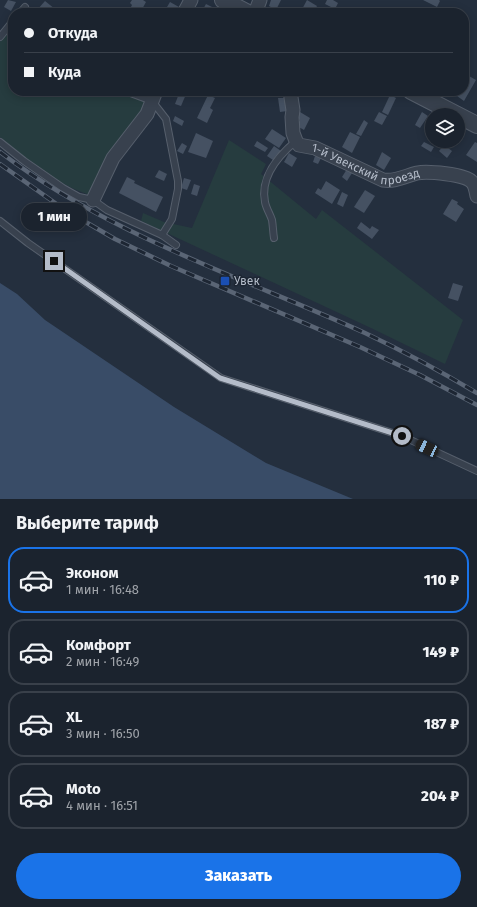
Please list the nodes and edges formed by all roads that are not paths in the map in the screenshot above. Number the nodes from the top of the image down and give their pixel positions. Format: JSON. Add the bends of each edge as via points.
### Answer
{"nodes":[{"id":1,"x":222,"y":0,"type":"edge"},
{"id":2,"x":238,"y":8,"type":"edge"},
{"id":3,"x":8,"y":27,"type":"edge"},
{"id":4,"x":0,"y":37,"type":"edge"},
{"id":5,"x":154,"y":96,"type":"edge"},
{"id":6,"x":291,"y":96,"type":"edge"},
{"id":7,"x":421,"y":96,"type":"edge"},
{"id":8,"x":477,"y":125,"type":"edge"},
{"id":9,"x":0,"y":142,"type":"edge"},
{"id":10,"x":296,"y":142,"type":"junction"},
{"id":11,"x":474,"y":176,"type":"edge"},
{"id":12,"x":477,"y":196,"type":"edge"},
{"id":13,"x":93,"y":200,"type":"junction"},
{"id":14,"x":0,"y":221,"type":"edge"},
{"id":15,"x":162,"y":235,"type":"junction"},
{"id":16,"x":274,"y":238,"type":"dead end"},
{"id":17,"x":176,"y":245,"type":"dead end"},
{"id":18,"x":477,"y":470,"type":"edge"}],
"edges":[{"from":1,"to":2,"type":"street"},
{"from":3,"to":4,"type":"lane"},
{"from":5,"to":13,"type":"street","via":[[147,114],[113,158]]},
{"from":5,"to":15,"type":"lane","via":[[166,119],[178,181],[172,219]]},
{"from":6,"to":10,"type":"street","name":"1-й Увекский проезд"},
{"from":7,"to":8,"type":"street"},
{"from":9,"to":13,"type":"lane","via":[[63,188],[79,197]]},
{"from":10,"to":11,"type":"street","name":"1-й Увекский проезд","via":[[315,148],[383,180],[396,180],[418,173]]},
{"from":10,"to":16,"type":"lane","via":[[285,150],[267,175],[265,202]]},
{"from":11,"to":12,"type":"street","name":"1-й Увекский проезд"},
{"from":13,"to":15,"type":"lane","via":[[107,210]]},
{"from":14,"to":18,"type":"lane","via":[[220,378],[402,436]]},
{"from":15,"to":17,"type":"lane"}]}
